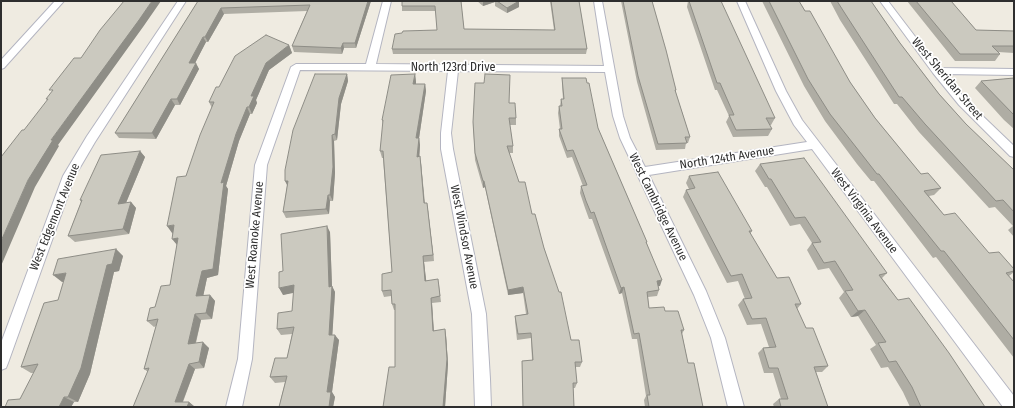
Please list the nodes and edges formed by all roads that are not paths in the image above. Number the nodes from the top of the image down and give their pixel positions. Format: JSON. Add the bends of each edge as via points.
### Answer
{"nodes":[{"id":1,"x":60,"y":1,"type":"edge"},
{"id":2,"x":182,"y":1,"type":"edge"},
{"id":3,"x":387,"y":1,"type":"edge"},
{"id":4,"x":598,"y":1,"type":"edge"},
{"id":5,"x":741,"y":1,"type":"edge"},
{"id":6,"x":884,"y":1,"type":"edge"},
{"id":7,"x":1,"y":66,"type":"edge"},
{"id":8,"x":296,"y":67,"type":"joint"},
{"id":9,"x":370,"y":68,"type":"junction"},
{"id":10,"x":453,"y":68,"type":"junction"},
{"id":11,"x":609,"y":69,"type":"junction"},
{"id":12,"x":936,"y":71,"type":"junction"},
{"id":13,"x":1014,"y":72,"type":"edge"},
{"id":14,"x":813,"y":144,"type":"junction"},
{"id":15,"x":1014,"y":153,"type":"edge"},
{"id":16,"x":640,"y":172,"type":"junction"},
{"id":17,"x":1,"y":363,"type":"edge"},
{"id":18,"x":234,"y":407,"type":"edge"},
{"id":19,"x":483,"y":407,"type":"edge"},
{"id":20,"x":736,"y":407,"type":"edge"},
{"id":21,"x":1013,"y":407,"type":"edge"}],
"edges":[{"from":1,"to":7,"type":"street"},
{"from":2,"to":17,"type":"street","name":"West Edgemont Avenue","via":[[69,176]]},
{"from":3,"to":9,"type":"street"},
{"from":4,"to":11,"type":"street","name":"West Cambridge Avenue"},
{"from":5,"to":14,"type":"street","name":"West Virginia Avenue","via":[[788,105]]},
{"from":6,"to":12,"type":"street","name":"West Sheridan Street"},
{"from":8,"to":9,"type":"street","name":"North 123rd Drive"},
{"from":8,"to":18,"type":"street","name":"West Roanoke Avenue","via":[[261,165],[245,358]]},
{"from":9,"to":10,"type":"street","name":"North 123rd Drive"},
{"from":10,"to":11,"type":"street","name":"North 123rd Drive"},
{"from":10,"to":19,"type":"street","name":"West Windsor Avenue","via":[[446,133],[447,149],[479,314]]},
{"from":11,"to":16,"type":"street","name":"West Cambridge Avenue","via":[[618,116]]},
{"from":12,"to":13,"type":"street"},
{"from":12,"to":15,"type":"street","name":"West Sheridan Street","via":[[963,103]]},
{"from":14,"to":16,"type":"street","name":"North 124th Avenue"},
{"from":14,"to":21,"type":"street","name":"West Virginia Avenue"},
{"from":16,"to":20,"type":"street","name":"West Cambridge Avenue","via":[[701,295],[718,338]]}]}
